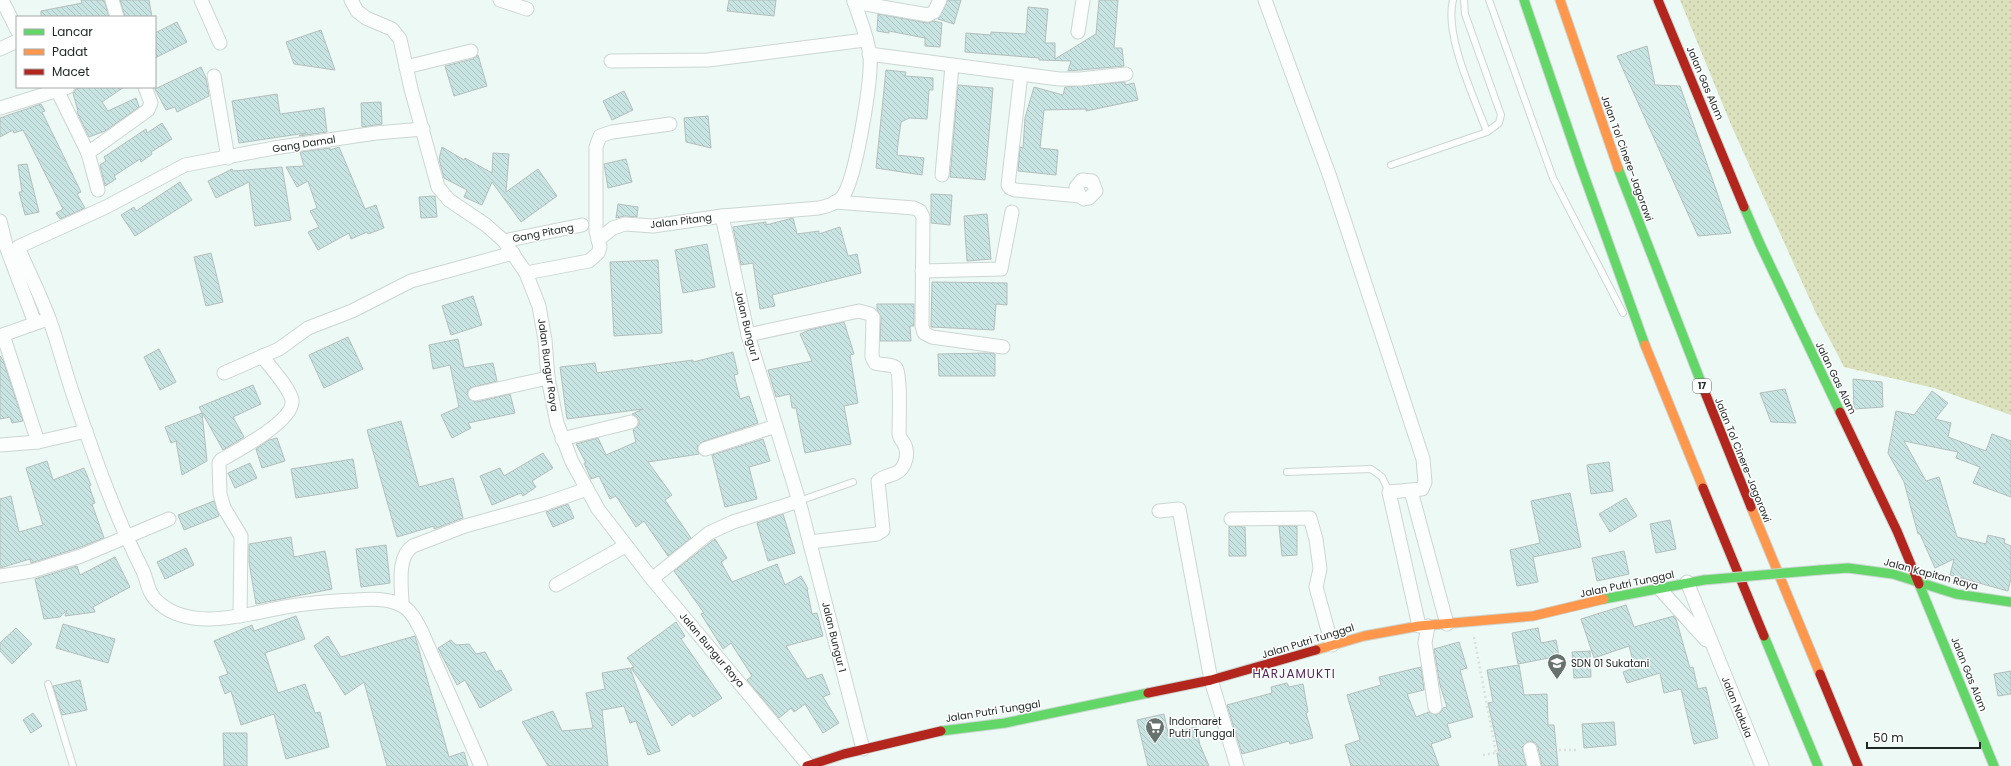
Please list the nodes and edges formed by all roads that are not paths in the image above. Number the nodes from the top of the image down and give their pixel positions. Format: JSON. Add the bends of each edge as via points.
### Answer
{"nodes":[{"id":1,"x":2,"y":0,"type":"edge"},
{"id":2,"x":112,"y":0,"type":"edge"},
{"id":3,"x":201,"y":0,"type":"edge"},
{"id":4,"x":351,"y":0,"type":"edge"},
{"id":5,"x":500,"y":0,"type":"edge"},
{"id":6,"x":940,"y":0,"type":"edge"},
{"id":7,"x":1083,"y":0,"type":"edge"},
{"id":8,"x":1265,"y":0,"type":"edge"},
{"id":9,"x":1453,"y":0,"type":"edge"},
{"id":10,"x":1464,"y":0,"type":"edge"},
{"id":11,"x":1489,"y":0,"type":"edge"},
{"id":12,"x":1524,"y":0,"type":"edge"},
{"id":13,"x":1560,"y":0,"type":"edge"},
{"id":14,"x":1658,"y":0,"type":"edge"},
{"id":15,"x":854,"y":1,"type":"edge"},
{"id":16,"x":527,"y":10,"type":"dead end"},
{"id":17,"x":117,"y":16,"type":"edge"},
{"id":18,"x":16,"y":28,"type":"edge"},
{"id":19,"x":1078,"y":32,"type":"dead end"},
{"id":20,"x":865,"y":40,"type":"junction"},
{"id":21,"x":16,"y":41,"type":"edge"},
{"id":22,"x":220,"y":43,"type":"dead end"},
{"id":23,"x":0,"y":49,"type":"edge"},
{"id":24,"x":471,"y":50,"type":"dead end"},
{"id":25,"x":870,"y":54,"type":"junction"},
{"id":26,"x":611,"y":61,"type":"dead end"},
{"id":27,"x":952,"y":66,"type":"junction"},
{"id":28,"x":406,"y":67,"type":"junction"},
{"id":29,"x":1020,"y":74,"type":"junction"},
{"id":30,"x":1126,"y":74,"type":"dead end"},
{"id":31,"x":214,"y":76,"type":"dead end"},
{"id":32,"x":145,"y":88,"type":"edge"},
{"id":33,"x":63,"y":89,"type":"edge"},
{"id":34,"x":0,"y":108,"type":"edge"},
{"id":35,"x":670,"y":124,"type":"dead end"},
{"id":36,"x":423,"y":130,"type":"junction"},
{"id":37,"x":1487,"y":132,"type":"junction"},
{"id":38,"x":88,"y":153,"type":"junction"},
{"id":39,"x":228,"y":158,"type":"junction"},
{"id":40,"x":1390,"y":165,"type":"dead end"},
{"id":41,"x":942,"y":175,"type":"dead end"},
{"id":42,"x":98,"y":190,"type":"dead end"},
{"id":43,"x":1080,"y":196,"type":"dead end"},
{"id":44,"x":835,"y":202,"type":"junction"},
{"id":45,"x":1012,"y":212,"type":"dead end"},
{"id":46,"x":722,"y":216,"type":"junction"},
{"id":47,"x":0,"y":221,"type":"edge"},
{"id":48,"x":582,"y":225,"type":"dead end"},
{"id":49,"x":598,"y":240,"type":"junction"},
{"id":50,"x":504,"y":241,"type":"junction"},
{"id":51,"x":4,"y":250,"type":"edge"},
{"id":52,"x":513,"y":253,"type":"junction"},
{"id":53,"x":922,"y":271,"type":"junction"},
{"id":54,"x":526,"y":273,"type":"junction"},
{"id":55,"x":1626,"y":318,"type":"dead end"},
{"id":56,"x":50,"y":320,"type":"junction"},
{"id":57,"x":35,"y":323,"type":"junction"},
{"id":58,"x":1630,"y":324,"type":"dead end"},
{"id":59,"x":1,"y":335,"type":"edge"},
{"id":60,"x":748,"y":335,"type":"junction"},
{"id":61,"x":1003,"y":346,"type":"dead end"},
{"id":62,"x":262,"y":356,"type":"junction"},
{"id":63,"x":1655,"y":372,"type":"junction"},
{"id":64,"x":224,"y":374,"type":"dead end"},
{"id":65,"x":548,"y":378,"type":"junction"},
{"id":66,"x":475,"y":394,"type":"dead end"},
{"id":67,"x":631,"y":422,"type":"dead end"},
{"id":68,"x":775,"y":423,"type":"junction"},
{"id":69,"x":86,"y":431,"type":"junction"},
{"id":70,"x":562,"y":439,"type":"junction"},
{"id":71,"x":38,"y":442,"type":"junction"},
{"id":72,"x":0,"y":445,"type":"edge"},
{"id":73,"x":705,"y":446,"type":"dead end"},
{"id":74,"x":1287,"y":472,"type":"dead end"},
{"id":75,"x":853,"y":482,"type":"dead end"},
{"id":76,"x":587,"y":489,"type":"junction"},
{"id":77,"x":1411,"y":491,"type":"junction"},
{"id":78,"x":1389,"y":492,"type":"junction"},
{"id":79,"x":799,"y":500,"type":"junction"},
{"id":80,"x":1159,"y":511,"type":"dead end"},
{"id":81,"x":169,"y":519,"type":"dead end"},
{"id":82,"x":1231,"y":519,"type":"dead end"},
{"id":83,"x":126,"y":537,"type":"junction"},
{"id":84,"x":810,"y":542,"type":"junction"},
{"id":85,"x":625,"y":546,"type":"junction"},
{"id":86,"x":1820,"y":570,"type":"joint"},
{"id":87,"x":0,"y":576,"type":"edge"},
{"id":88,"x":652,"y":579,"type":"junction"},
{"id":89,"x":1919,"y":581,"type":"junction"},
{"id":90,"x":1687,"y":582,"type":"junction"},
{"id":91,"x":556,"y":585,"type":"dead end"},
{"id":92,"x":1659,"y":588,"type":"junction"},
{"id":93,"x":2011,"y":602,"type":"edge"},
{"id":94,"x":402,"y":605,"type":"junction"},
{"id":95,"x":240,"y":616,"type":"junction"},
{"id":96,"x":1447,"y":624,"type":"junction"},
{"id":97,"x":1424,"y":626,"type":"junction"},
{"id":98,"x":1332,"y":645,"type":"junction"},
{"id":99,"x":1713,"y":648,"type":"junction"},
{"id":100,"x":1211,"y":680,"type":"junction"},
{"id":101,"x":48,"y":684,"type":"dead end"},
{"id":102,"x":1435,"y":707,"type":"dead end"},
{"id":103,"x":863,"y":749,"type":"junction"},
{"id":104,"x":1530,"y":750,"type":"dead end"},
{"id":105,"x":73,"y":766,"type":"edge"},
{"id":106,"x":481,"y":766,"type":"edge"},
{"id":107,"x":808,"y":766,"type":"edge"},
{"id":108,"x":1237,"y":766,"type":"edge"},
{"id":109,"x":1534,"y":766,"type":"edge"},
{"id":110,"x":1762,"y":766,"type":"edge"},
{"id":111,"x":1818,"y":766,"type":"edge"},
{"id":112,"x":1858,"y":766,"type":"edge"},
{"id":113,"x":1994,"y":766,"type":"edge"}],
"edges":[{"from":1,"to":18,"type":"street"},
{"from":2,"to":17,"type":"street"},
{"from":3,"to":22,"type":"street"},
{"from":4,"to":28,"type":"street","name":"Jalan Bungur Raya","via":[[361,14],[386,24],[398,33]]},
{"from":5,"to":16,"type":"street"},
{"from":6,"to":15,"type":"street","via":[[936,10],[928,15]]},
{"from":7,"to":19,"type":"street"},
{"from":8,"to":77,"type":"street","via":[[1345,220],[1423,459],[1425,482],[1422,490]]},
{"from":9,"to":37,"type":"lane","via":[[1451,14],[1454,40]]},
{"from":10,"to":37,"type":"lane","via":[[1465,14],[1501,115],[1497,125]]},
{"from":11,"to":55,"type":"lane","via":[[1553,178]]},
{"from":12,"to":63,"type":"main road"},
{"from":13,"to":112,"type":"main road","name":"Jalan Tol Cinere–Jagorawi","number":"17","via":[[1610,148],[1713,416]]},
{"from":14,"to":89,"type":"main road","name":"Jalan Gas Alam","via":[[1760,244],[1879,491]]},
{"from":15,"to":20,"type":"street"},
{"from":20,"to":25,"type":"street"},
{"from":20,"to":26,"type":"street","via":[[708,60]]},
{"from":21,"to":23,"type":"street"},
{"from":24,"to":28,"type":"street"},
{"from":25,"to":27,"type":"street"},
{"from":25,"to":44,"type":"street","via":[[868,94],[851,173],[844,194]]},
{"from":27,"to":29,"type":"street"},
{"from":27,"to":41,"type":"street"},
{"from":28,"to":36,"type":"street","name":"Jalan Bungur Raya"},
{"from":29,"to":30,"type":"street","via":[[1059,79]]},
{"from":29,"to":43,"type":"street","via":[[1008,185],[1015,190]]},
{"from":31,"to":39,"type":"street"},
{"from":32,"to":38,"type":"street","via":[[151,103],[148,110]]},
{"from":33,"to":34,"type":"street"},
{"from":33,"to":38,"type":"street"},
{"from":35,"to":49,"type":"street","via":[[600,136],[596,147]]},
{"from":36,"to":39,"type":"street","name":"Gang Damal","via":[[376,133],[274,148]]},
{"from":36,"to":50,"type":"street","name":"Jalan Bungur Raya","via":[[436,181],[444,195]]},
{"from":37,"to":40,"type":"lane"},
{"from":38,"to":42,"type":"street"},
{"from":39,"to":56,"type":"street","name":"Gang Damal","via":[[185,165],[18,247]]},
{"from":44,"to":46,"type":"street","via":[[819,208]]},
{"from":44,"to":53,"type":"street","via":[[914,208],[920,211],[923,217]]},
{"from":45,"to":53,"type":"street","via":[[1001,269]]},
{"from":46,"to":49,"type":"street","name":"Jalan Pitang","via":[[674,224],[618,226]]},
{"from":46,"to":60,"type":"street","name":"Jalan Bungur 1"},
{"from":47,"to":51,"type":"street"},
{"from":48,"to":50,"type":"street","name":"Gang Pitang"},
{"from":49,"to":54,"type":"street","via":[[598,253],[589,261]]},
{"from":50,"to":52,"type":"street","name":"Jalan Bungur Raya"},
{"from":51,"to":57,"type":"street"},
{"from":52,"to":54,"type":"street","name":"Jalan Bungur Raya"},
{"from":52,"to":62,"type":"street","via":[[411,281],[308,328],[279,349]]},
{"from":53,"to":61,"type":"street","via":[[922,326],[926,336]]},
{"from":54,"to":65,"type":"street","name":"Jalan Bungur Raya","via":[[539,306]]},
{"from":56,"to":57,"type":"street"},
{"from":56,"to":69,"type":"street"},
{"from":57,"to":59,"type":"street"},
{"from":58,"to":63,"type":"lane"},
{"from":59,"to":71,"type":"street"},
{"from":60,"to":68,"type":"street","name":"Jalan Bungur 1"},
{"from":60,"to":84,"type":"street","via":[[853,312],[864,312],[873,317],[872,356],[875,362],[893,366],[897,370],[900,438],[904,443],[906,462],[903,469],[878,481],[883,530],[880,533]]},
{"from":62,"to":64,"type":"street"},
{"from":62,"to":95,"type":"street","via":[[291,397],[291,410],[281,422],[219,463],[220,494],[224,508],[241,536]]},
{"from":63,"to":111,"type":"main road"},
{"from":65,"to":66,"type":"street"},
{"from":65,"to":70,"type":"street","name":"Jalan Bungur Raya"},
{"from":67,"to":70,"type":"street"},
{"from":68,"to":73,"type":"street"},
{"from":68,"to":79,"type":"street","name":"Jalan Bungur 1"},
{"from":69,"to":71,"type":"street"},
{"from":69,"to":83,"type":"street"},
{"from":70,"to":76,"type":"street","name":"Jalan Bungur Raya"},
{"from":71,"to":72,"type":"street"},
{"from":74,"to":78,"type":"lane","via":[[1371,468],[1382,478]]},
{"from":75,"to":79,"type":"lane"},
{"from":76,"to":85,"type":"street","name":"Jalan Bungur Raya"},
{"from":76,"to":94,"type":"street","via":[[465,526],[413,546],[403,560]]},
{"from":77,"to":78,"type":"street"},
{"from":77,"to":96,"type":"street"},
{"from":78,"to":97,"type":"street"},
{"from":79,"to":84,"type":"street","name":"Jalan Bungur 1"},
{"from":79,"to":88,"type":"street","via":[[709,532]]},
{"from":80,"to":100,"type":"street","via":[[1179,509]]},
{"from":81,"to":83,"type":"street"},
{"from":82,"to":98,"type":"street","via":[[1310,518],[1320,569],[1316,587]]},
{"from":83,"to":87,"type":"street","via":[[81,556],[32,571]]},
{"from":83,"to":95,"type":"street","via":[[146,577],[150,593],[168,610],[201,619]]},
{"from":84,"to":103,"type":"street","name":"Jalan Bungur 1"},
{"from":85,"to":88,"type":"street","name":"Jalan Bungur Raya"},
{"from":85,"to":91,"type":"street"},
{"from":86,"to":89,"type":"main road","name":"Jalan Kapitan Raya","via":[[1868,570]]},
{"from":86,"to":90,"type":"main road","name":"Jalan Putri Tunggal","bridge":true},
{"from":88,"to":107,"type":"street","name":"Jalan Bungur Raya"},
{"from":89,"to":93,"type":"main road","name":"Jalan Kapitan Raya","via":[[1965,596]]},
{"from":89,"to":113,"type":"main road","name":"Jalan Gas Alam"},
{"from":90,"to":92,"type":"main road","name":"Jalan Putri Tunggal"},
{"from":90,"to":99,"type":"street","name":"Jalan Nakula"},
{"from":92,"to":96,"type":"main road","name":"Jalan Putri Tunggal","via":[[1533,616]]},
{"from":92,"to":99,"type":"street","name":"Jalan Nakula"},
{"from":94,"to":95,"type":"street","via":[[378,599],[339,600]]},
{"from":94,"to":106,"type":"street","via":[[409,610],[421,630]]},
{"from":96,"to":97,"type":"main road","name":"Jalan Putri Tunggal"},
{"from":97,"to":98,"type":"main road","name":"Jalan Putri Tunggal","via":[[1364,636]]},
{"from":97,"to":102,"type":"street"},
{"from":98,"to":100,"type":"main road","name":"Jalan Putri Tunggal"},
{"from":99,"to":110,"type":"street","name":"Jalan Nakula"},
{"from":100,"to":103,"type":"main road","name":"Jalan Putri Tunggal","via":[[1004,722],[936,732]]},
{"from":100,"to":108,"type":"street"},
{"from":101,"to":105,"type":"lane"},
{"from":103,"to":107,"type":"main road","name":"Jalan Putri Tunggal"},
{"from":104,"to":109,"type":"street"}]}
